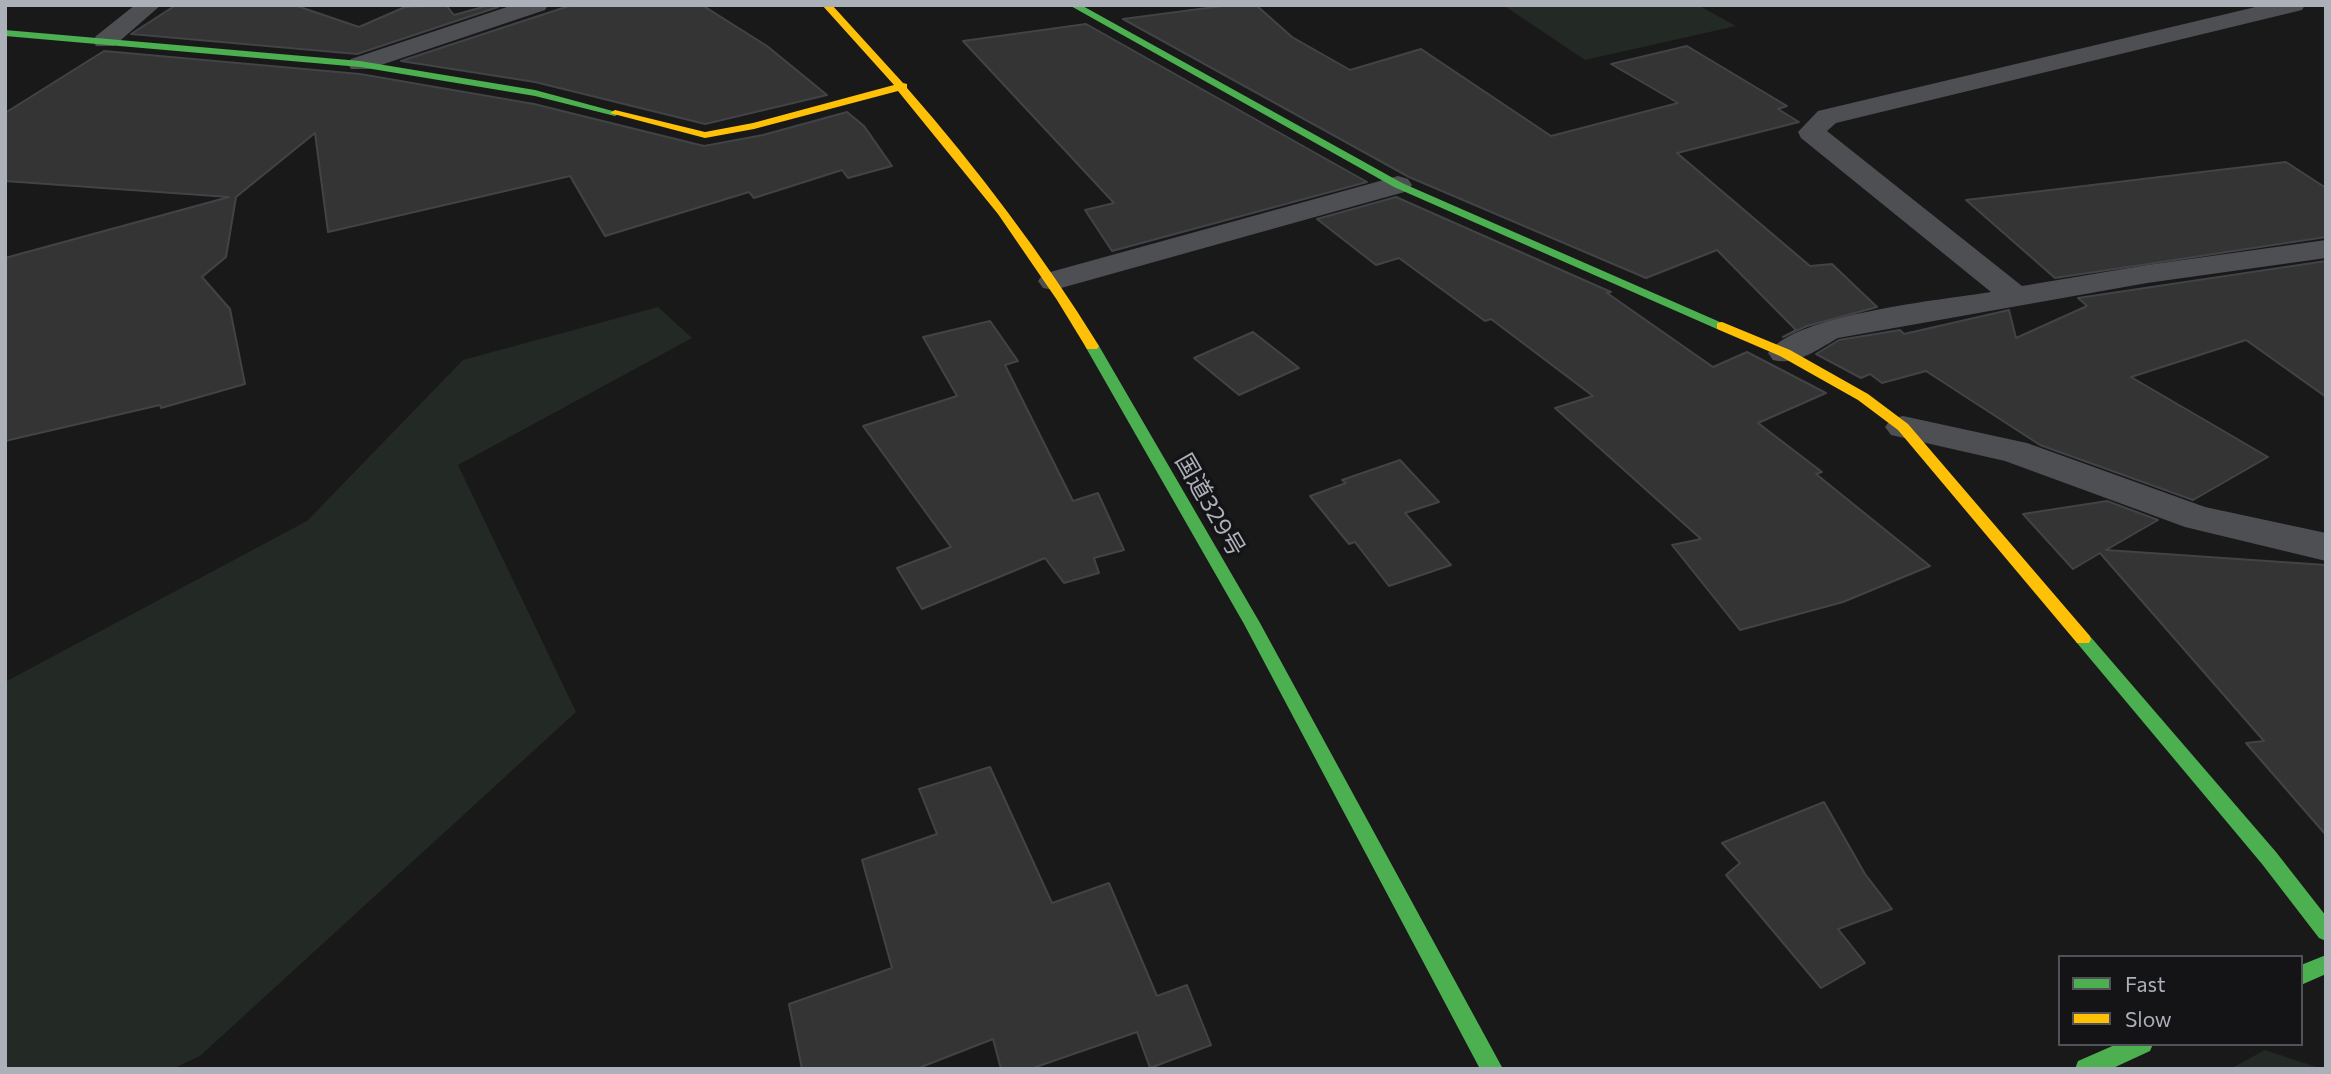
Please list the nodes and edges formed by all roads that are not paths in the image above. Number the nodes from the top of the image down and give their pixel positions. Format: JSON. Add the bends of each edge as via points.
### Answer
{"nodes":[{"id":1,"x":150,"y":5,"type":"edge"},
{"id":2,"x":537,"y":5,"type":"edge"},
{"id":3,"x":827,"y":5,"type":"edge"},
{"id":4,"x":1074,"y":5,"type":"edge"},
{"id":5,"x":2294,"y":5,"type":"edge"},
{"id":6,"x":5,"y":33,"type":"edge"},
{"id":7,"x":105,"y":41,"type":"junction"},
{"id":8,"x":360,"y":64,"type":"junction"},
{"id":9,"x":903,"y":86,"type":"junction"},
{"id":10,"x":1398,"y":185,"type":"junction"},
{"id":11,"x":2326,"y":249,"type":"edge"},
{"id":12,"x":1054,"y":281,"type":"junction"},
{"id":13,"x":2016,"y":298,"type":"junction"},
{"id":14,"x":1785,"y":353,"type":"junction"},
{"id":15,"x":1903,"y":427,"type":"junction"},
{"id":16,"x":2326,"y":548,"type":"edge"},
{"id":17,"x":2326,"y":932,"type":"edge"},
{"id":18,"x":2326,"y":964,"type":"edge"},
{"id":19,"x":2303,"y":974,"type":"edge"},
{"id":20,"x":2138,"y":1046,"type":"edge"},
{"id":21,"x":1492,"y":1069,"type":"edge"},
{"id":22,"x":2086,"y":1069,"type":"edge"}],
"edges":[{"from":1,"to":7,"type":"street"},
{"from":2,"to":8,"type":"street"},
{"from":3,"to":9,"type":"main road","name":"国道329号"},
{"from":4,"to":10,"type":"main road"},
{"from":5,"to":13,"type":"street","via":[[1827,117],[1811,132]]},
{"from":6,"to":7,"type":"main road"},
{"from":7,"to":8,"type":"main road"},
{"from":8,"to":9,"type":"main road","via":[[535,93],[705,135]]},
{"from":9,"to":12,"type":"main road","name":"国道329号"},
{"from":10,"to":12,"type":"street"},
{"from":10,"to":14,"type":"main road"},
{"from":11,"to":13,"type":"street"},
{"from":12,"to":21,"type":"main road","name":"国道329号","via":[[1252,623]]},
{"from":13,"to":14,"type":"street","via":[[1829,330]]},
{"from":14,"to":15,"type":"main road","via":[[1863,397]]},
{"from":15,"to":16,"type":"street","via":[[2014,451],[2197,519]]},
{"from":15,"to":17,"type":"main road","via":[[2260,847]]},
{"from":18,"to":19,"type":"main road"},
{"from":20,"to":22,"type":"main road"}]}
